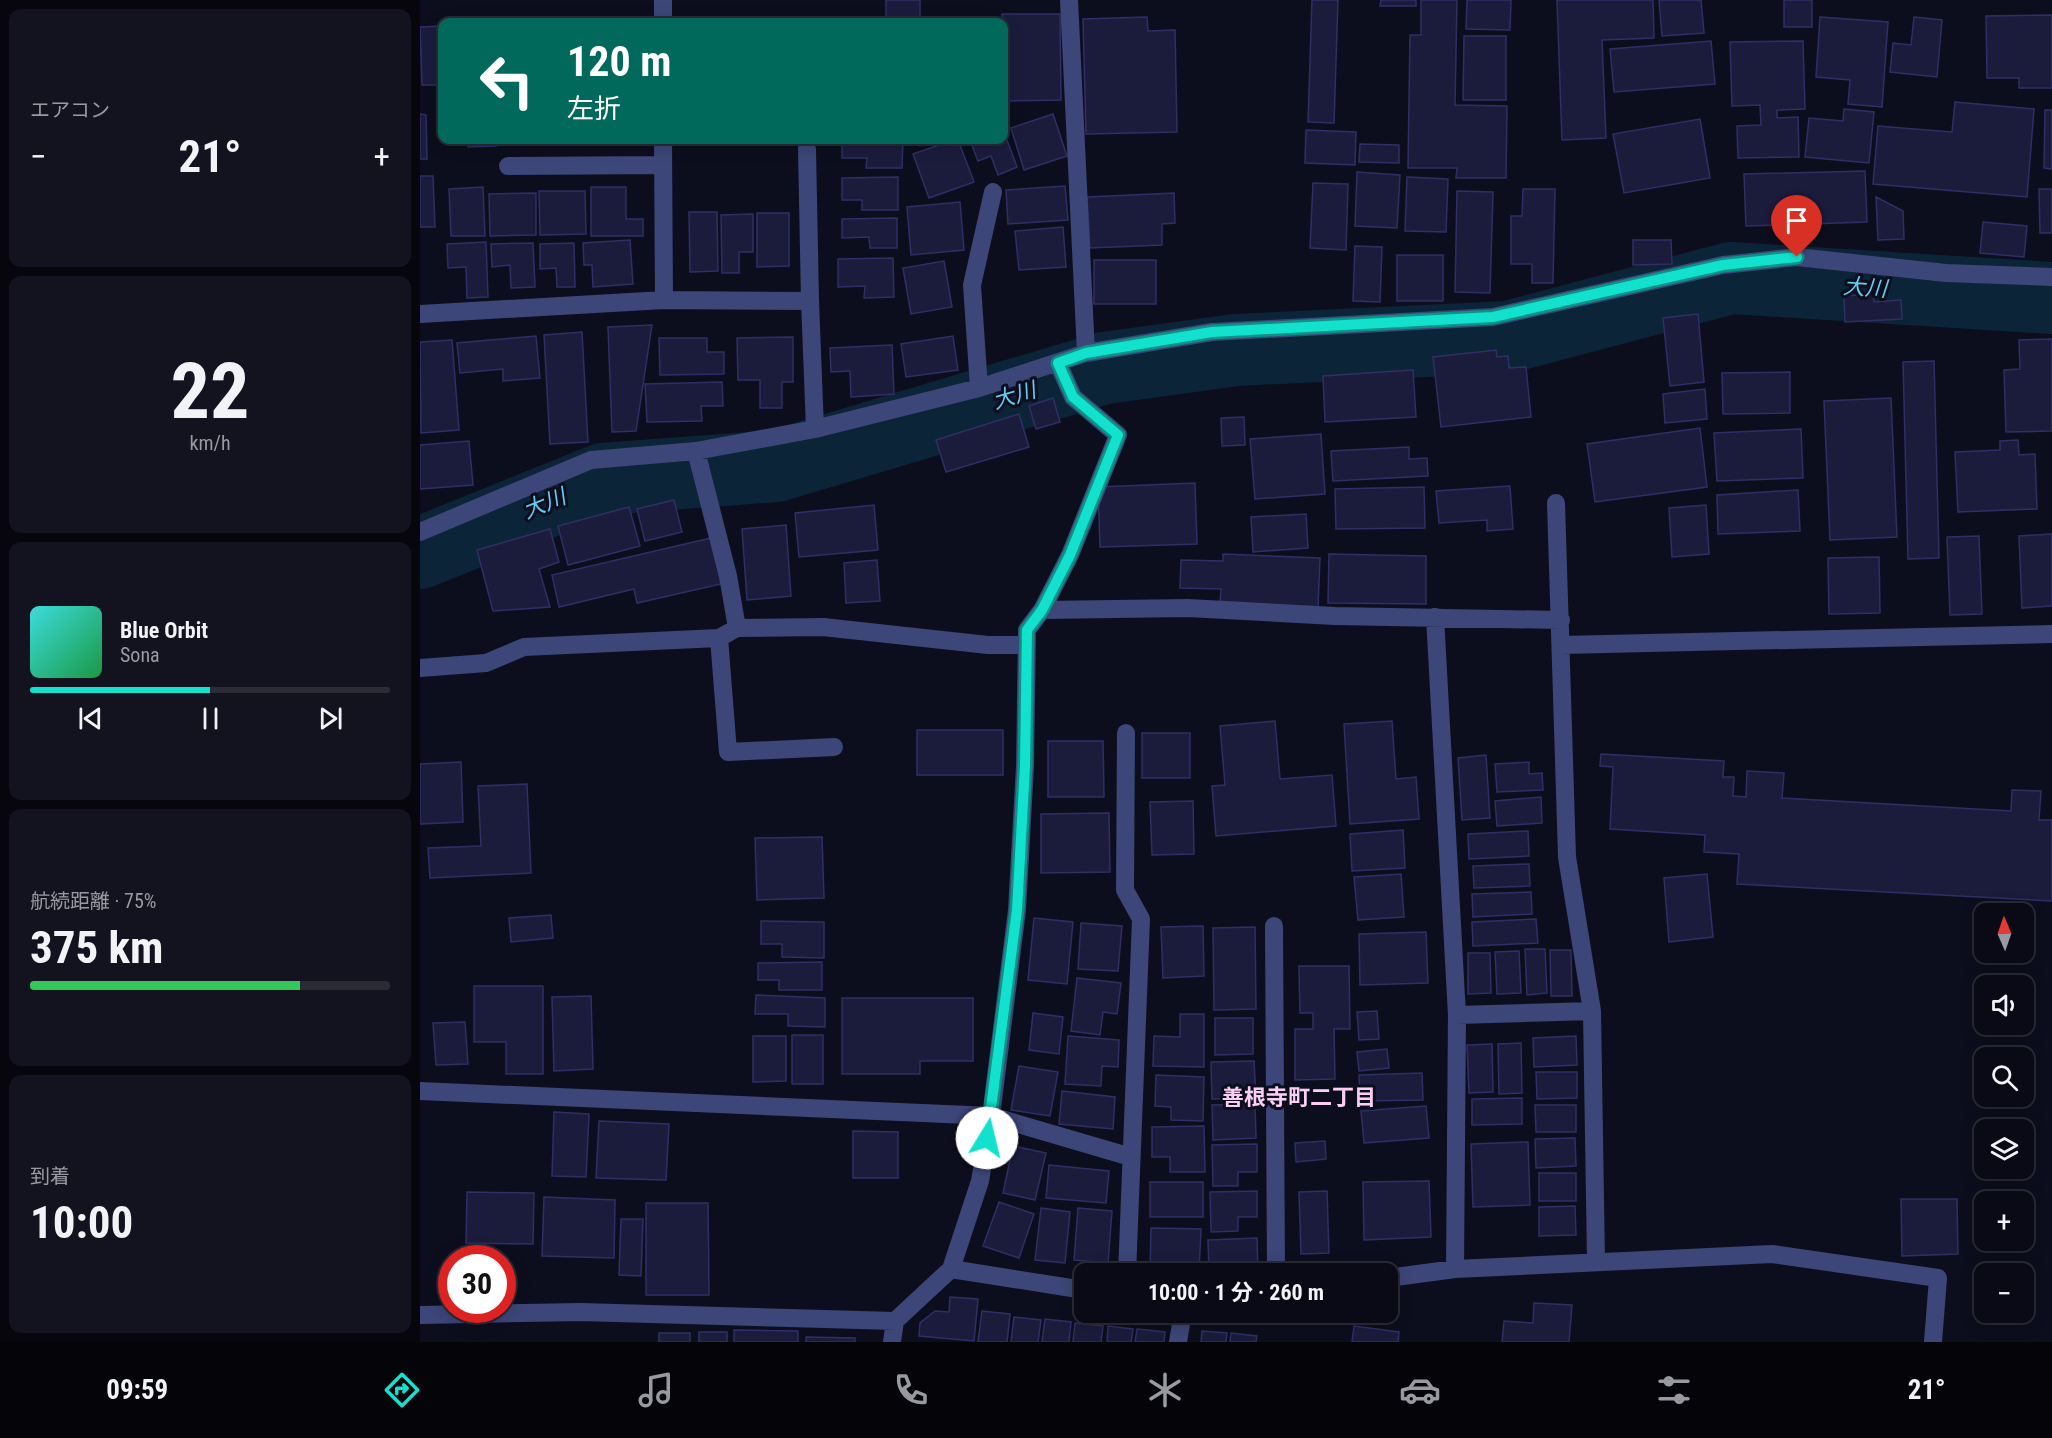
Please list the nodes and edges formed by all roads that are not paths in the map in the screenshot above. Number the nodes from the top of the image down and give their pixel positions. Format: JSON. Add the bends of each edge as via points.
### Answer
{"nodes":[{"id":1,"x":663,"y":0,"type":"edge"},
{"id":2,"x":1069,"y":0,"type":"edge"},
{"id":3,"x":663,"y":18,"type":"edge"},
{"id":4,"x":663,"y":144,"type":"edge"},
{"id":5,"x":807,"y":149,"type":"dead end"},
{"id":6,"x":663,"y":165,"type":"junction"},
{"id":7,"x":508,"y":166,"type":"dead end"},
{"id":8,"x":993,"y":192,"type":"dead end"},
{"id":9,"x":2052,"y":277,"type":"edge"},
{"id":10,"x":663,"y":300,"type":"junction"},
{"id":11,"x":810,"y":301,"type":"junction"},
{"id":12,"x":420,"y":314,"type":"edge"},
{"id":13,"x":1086,"y":353,"type":"junction"},
{"id":14,"x":1058,"y":363,"type":"junction"},
{"id":15,"x":978,"y":388,"type":"junction"},
{"id":16,"x":815,"y":429,"type":"junction"},
{"id":17,"x":696,"y":451,"type":"junction"},
{"id":18,"x":1556,"y":503,"type":"dead end"},
{"id":19,"x":420,"y":532,"type":"edge"},
{"id":20,"x":1042,"y":610,"type":"junction"},
{"id":21,"x":1435,"y":617,"type":"junction"},
{"id":22,"x":1561,"y":620,"type":"junction"},
{"id":23,"x":737,"y":628,"type":"junction"},
{"id":24,"x":2052,"y":634,"type":"edge"},
{"id":25,"x":719,"y":638,"type":"junction"},
{"id":26,"x":1026,"y":645,"type":"junction"},
{"id":27,"x":1561,"y":645,"type":"junction"},
{"id":28,"x":420,"y":668,"type":"edge"},
{"id":29,"x":1126,"y":733,"type":"dead end"},
{"id":30,"x":834,"y":747,"type":"dead end"},
{"id":31,"x":1274,"y":926,"type":"dead end"},
{"id":32,"x":1592,"y":1011,"type":"junction"},
{"id":33,"x":1457,"y":1015,"type":"junction"},
{"id":34,"x":420,"y":1091,"type":"edge"},
{"id":35,"x":991,"y":1116,"type":"junction"},
{"id":36,"x":1131,"y":1158,"type":"junction"},
{"id":37,"x":1596,"y":1261,"type":"junction"},
{"id":38,"x":1126,"y":1263,"type":"edge"},
{"id":39,"x":1276,"y":1263,"type":"edge"},
{"id":40,"x":951,"y":1269,"type":"junction"},
{"id":41,"x":1455,"y":1269,"type":"junction"},
{"id":42,"x":1398,"y":1277,"type":"edge"},
{"id":43,"x":1074,"y":1288,"type":"edge"},
{"id":44,"x":420,"y":1315,"type":"edge"},
{"id":45,"x":895,"y":1322,"type":"junction"},
{"id":46,"x":1181,"y":1323,"type":"edge"},
{"id":47,"x":892,"y":1342,"type":"edge"},
{"id":48,"x":1178,"y":1342,"type":"edge"},
{"id":49,"x":1933,"y":1342,"type":"edge"}],
"edges":[{"from":1,"to":3,"type":"street"},
{"from":2,"to":13,"type":"street"},
{"from":4,"to":6,"type":"street"},
{"from":5,"to":11,"type":"street"},
{"from":6,"to":7,"type":"street"},
{"from":6,"to":10,"type":"street"},
{"from":8,"to":15,"type":"street","via":[[972,285]]},
{"from":9,"to":13,"type":"street","via":[[1946,273],[1797,257],[1723,265],[1493,317],[1212,332]]},
{"from":10,"to":11,"type":"street"},
{"from":10,"to":12,"type":"street"},
{"from":11,"to":16,"type":"street"},
{"from":13,"to":14,"type":"street"},
{"from":14,"to":15,"type":"street"},
{"from":14,"to":20,"type":"street","via":[[1073,397],[1118,435],[1070,555]]},
{"from":15,"to":16,"type":"street"},
{"from":16,"to":17,"type":"street"},
{"from":17,"to":19,"type":"street","via":[[591,460]]},
{"from":17,"to":23,"type":"street"},
{"from":18,"to":22,"type":"street"},
{"from":20,"to":21,"type":"street","via":[[1188,608]]},
{"from":20,"to":26,"type":"street","via":[[1027,630]]},
{"from":21,"to":22,"type":"street"},
{"from":21,"to":33,"type":"street"},
{"from":22,"to":27,"type":"street"},
{"from":23,"to":25,"type":"street"},
{"from":23,"to":26,"type":"street","via":[[823,627],[988,645]]},
{"from":24,"to":27,"type":"street"},
{"from":25,"to":28,"type":"street","via":[[524,647],[486,663]]},
{"from":25,"to":30,"type":"street","via":[[728,752]]},
{"from":26,"to":35,"type":"street","via":[[1025,766],[1017,910]]},
{"from":27,"to":32,"type":"street","via":[[1567,857]]},
{"from":29,"to":36,"type":"street","via":[[1125,890],[1141,919]]},
{"from":31,"to":39,"type":"street"},
{"from":32,"to":33,"type":"street"},
{"from":32,"to":37,"type":"street"},
{"from":33,"to":41,"type":"street"},
{"from":34,"to":35,"type":"street"},
{"from":35,"to":36,"type":"street"},
{"from":35,"to":40,"type":"street","via":[[980,1181]]},
{"from":36,"to":38,"type":"street"},
{"from":37,"to":41,"type":"street"},
{"from":37,"to":49,"type":"street","via":[[1772,1254],[1938,1278]]},
{"from":40,"to":43,"type":"street"},
{"from":40,"to":45,"type":"street"},
{"from":41,"to":42,"type":"street"},
{"from":44,"to":45,"type":"street","via":[[581,1312]]},
{"from":45,"to":47,"type":"street"},
{"from":46,"to":48,"type":"street"}]}
